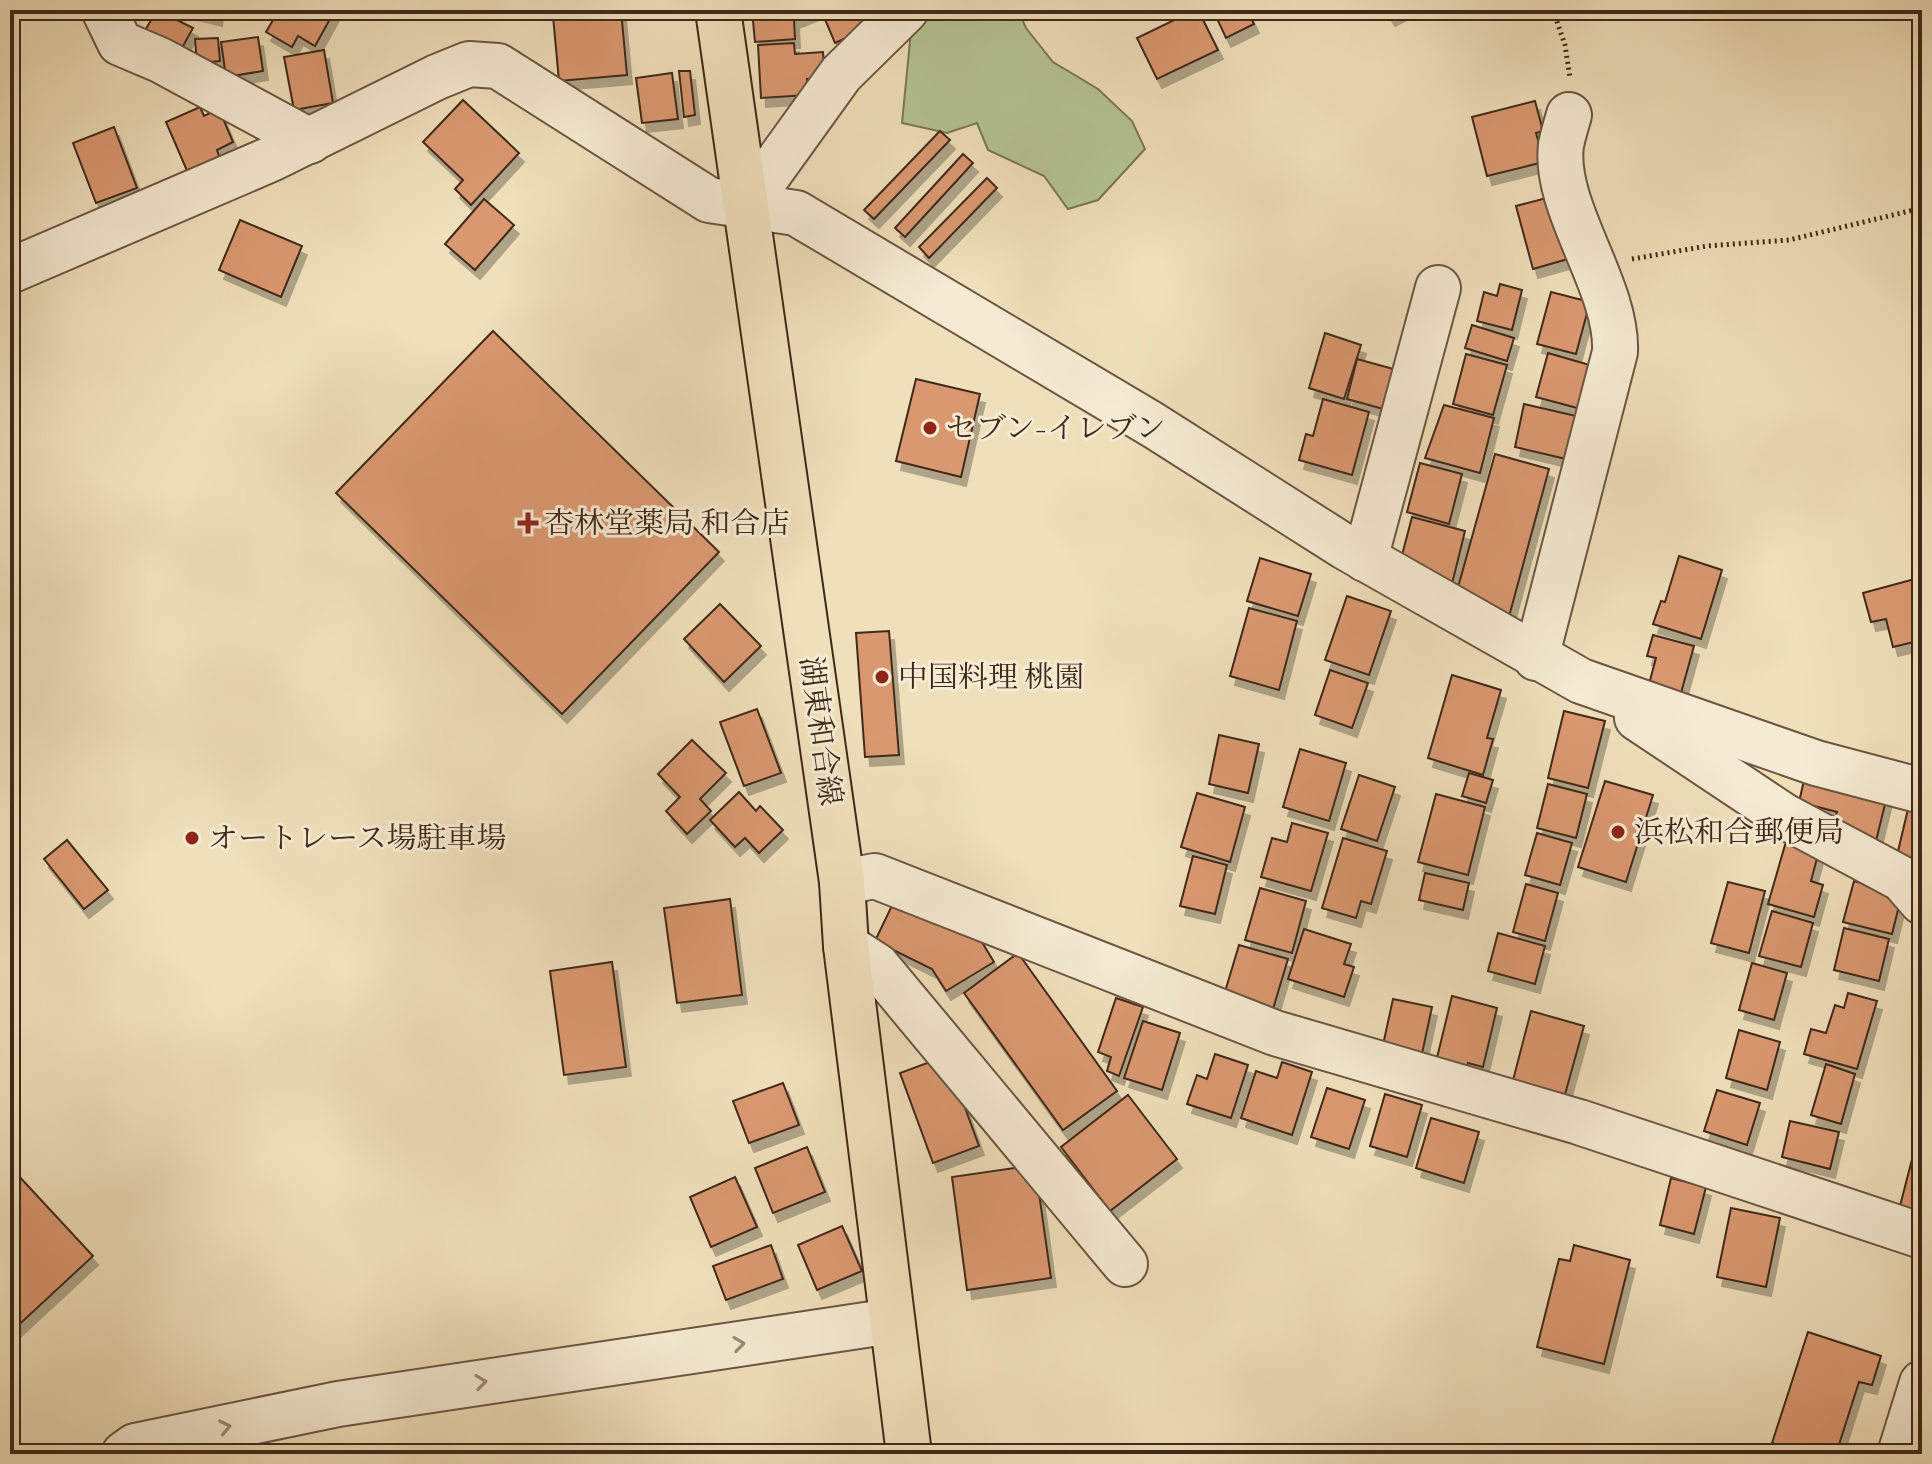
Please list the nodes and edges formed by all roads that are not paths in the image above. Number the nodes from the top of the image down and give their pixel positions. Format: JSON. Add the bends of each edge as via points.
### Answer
{"nodes":[{"id":1,"x":104,"y":10,"type":"edge"},
{"id":2,"x":718,"y":10,"type":"edge"},
{"id":3,"x":906,"y":10,"type":"edge"},
{"id":4,"x":1569,"y":115,"type":"road end"},
{"id":5,"x":310,"y":141,"type":"junction"},
{"id":6,"x":746,"y":206,"type":"junction"},
{"id":7,"x":10,"y":271,"type":"edge"},
{"id":8,"x":1438,"y":288,"type":"dead end"},
{"id":9,"x":1365,"y":559,"type":"junction"},
{"id":10,"x":1536,"y":658,"type":"junction"},
{"id":11,"x":1581,"y":681,"type":"junction"},
{"id":12,"x":1922,"y":791,"type":"edge"},
{"id":13,"x":842,"y":882,"type":"junction"},
{"id":14,"x":1922,"y":902,"type":"edge"},
{"id":15,"x":846,"y":946,"type":"junction"},
{"id":16,"x":1922,"y":1236,"type":"edge"},
{"id":17,"x":1125,"y":1264,"type":"dead end"},
{"id":18,"x":892,"y":1321,"type":"junction"},
{"id":19,"x":1922,"y":1383,"type":"edge"},
{"id":20,"x":124,"y":1454,"type":"edge"},
{"id":21,"x":909,"y":1454,"type":"edge"},
{"id":22,"x":1900,"y":1454,"type":"edge"}],
"edges":[{"from":1,"to":5,"type":"street","via":[[120,43]]},
{"from":2,"to":6,"type":"main road","name":"湖東和合線"},
{"from":3,"to":6,"type":"street","via":[[841,74]]},
{"from":4,"to":10,"type":"street","via":[[1561,148],[1566,184],[1616,326],[1615,352]]},
{"from":5,"to":6,"type":"street","via":[[437,77],[484,62],[515,73],[709,200]]},
{"from":5,"to":7,"type":"street"},
{"from":6,"to":9,"type":"street","via":[[796,213],[1153,425]]},
{"from":6,"to":13,"type":"main road","name":"湖東和合線"},
{"from":8,"to":9,"type":"street"},
{"from":9,"to":10,"type":"street"},
{"from":10,"to":11,"type":"street"},
{"from":11,"to":12,"type":"street","via":[[1816,763]]},
{"from":11,"to":14,"type":"street","via":[[1784,816],[1902,879]]},
{"from":13,"to":15,"type":"main road","name":"湖東和合線"},
{"from":13,"to":16,"type":"street","via":[[875,876],[1275,1033],[1579,1122]]},
{"from":15,"to":17,"type":"street","via":[[877,966]]},
{"from":15,"to":18,"type":"main road","name":"湖東和合線"},
{"from":20,"to":18,"type":"street","one_way":true,"via":[[135,1446],[338,1404]]},
{"from":18,"to":21,"type":"main road","name":"湖東和合線"},
{"from":19,"to":22,"type":"street"}]}
